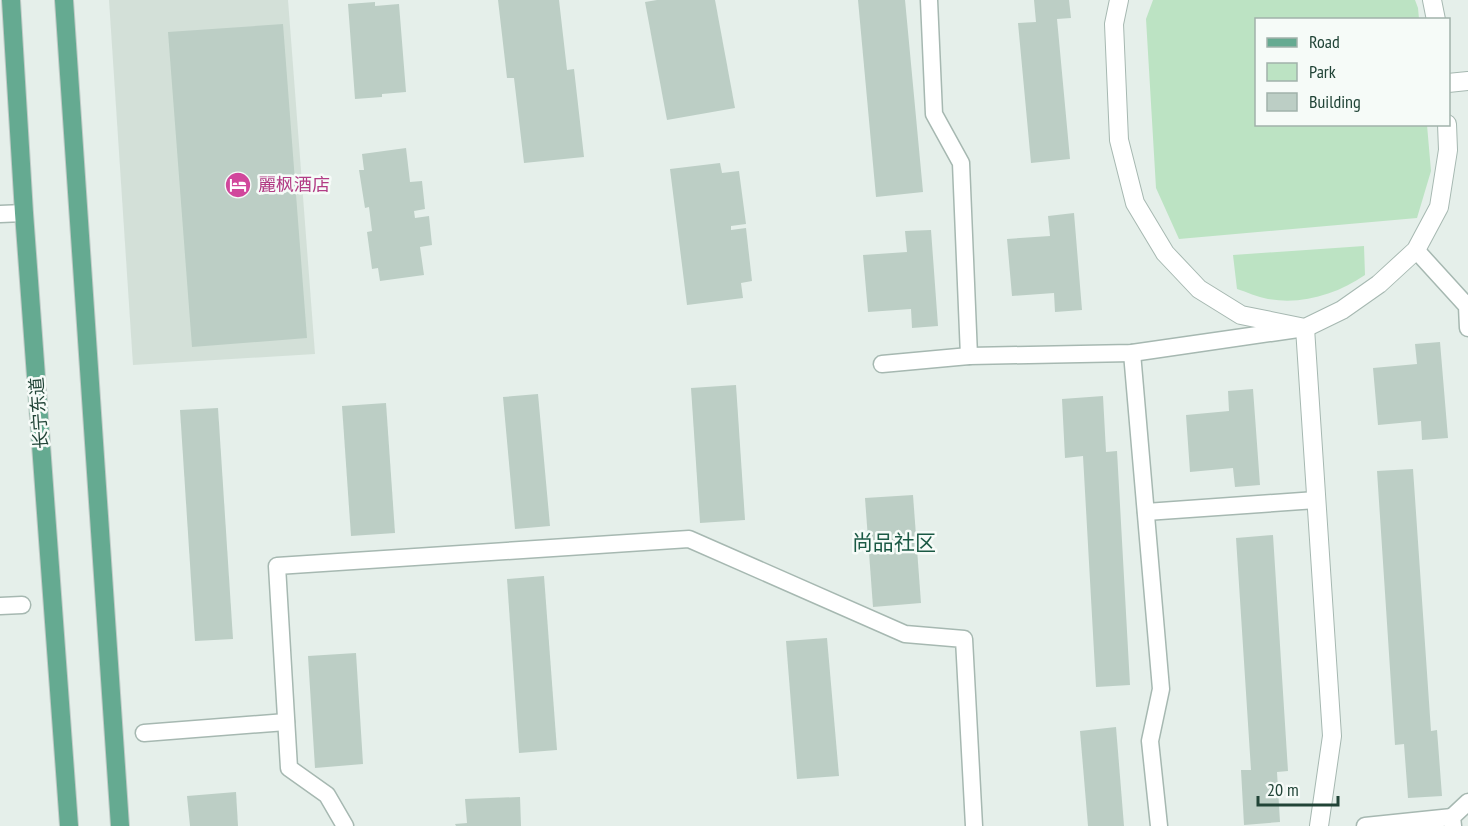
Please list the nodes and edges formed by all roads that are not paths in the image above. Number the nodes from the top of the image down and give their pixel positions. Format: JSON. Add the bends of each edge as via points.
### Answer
{"nodes":[{"id":1,"x":11,"y":0,"type":"edge"},
{"id":2,"x":64,"y":0,"type":"edge"},
{"id":3,"x":929,"y":0,"type":"edge"},
{"id":4,"x":1119,"y":0,"type":"edge"},
{"id":5,"x":1432,"y":0,"type":"edge"},
{"id":6,"x":1436,"y":18,"type":"edge"},
{"id":7,"x":1468,"y":81,"type":"edge"},
{"id":8,"x":1450,"y":83,"type":"edge"},
{"id":9,"x":1448,"y":126,"type":"edge"},
{"id":10,"x":24,"y":213,"type":"junction"},
{"id":11,"x":0,"y":214,"type":"edge"},
{"id":12,"x":1416,"y":250,"type":"junction"},
{"id":13,"x":1305,"y":328,"type":"junction"},
{"id":14,"x":1468,"y":328,"type":"edge"},
{"id":15,"x":1132,"y":353,"type":"junction"},
{"id":16,"x":969,"y":356,"type":"junction"},
{"id":17,"x":882,"y":364,"type":"dead end"},
{"id":18,"x":1316,"y":500,"type":"junction"},
{"id":19,"x":1146,"y":512,"type":"junction"},
{"id":20,"x":22,"y":605,"type":"dead end"},
{"id":21,"x":0,"y":606,"type":"edge"},
{"id":22,"x":286,"y":722,"type":"junction"},
{"id":23,"x":144,"y":733,"type":"dead end"},
{"id":24,"x":1468,"y":802,"type":"edge"},
{"id":25,"x":1452,"y":821,"type":"edge"},
{"id":26,"x":69,"y":826,"type":"edge"},
{"id":27,"x":120,"y":826,"type":"edge"},
{"id":28,"x":345,"y":826,"type":"edge"},
{"id":29,"x":974,"y":826,"type":"edge"},
{"id":30,"x":1159,"y":826,"type":"edge"},
{"id":31,"x":1319,"y":826,"type":"edge"},
{"id":32,"x":1365,"y":826,"type":"edge"}],
"edges":[{"from":1,"to":10,"type":"main road","name":"长宁东道"},
{"from":2,"to":27,"type":"main road"},
{"from":3,"to":16,"type":"lane","via":[[934,114],[961,163]]},
{"from":4,"to":13,"type":"street","via":[[1114,24],[1119,140],[1135,203],[1165,253],[1199,289],[1241,315]]},
{"from":5,"to":6,"type":"street"},
{"from":7,"to":8,"type":"street"},
{"from":9,"to":12,"type":"street","via":[[1439,207]]},
{"from":10,"to":11,"type":"lane"},
{"from":10,"to":26,"type":"main road","name":"长宁东道"},
{"from":12,"to":13,"type":"street","via":[[1379,284],[1342,310]]},
{"from":12,"to":14,"type":"lane","via":[[1467,306]]},
{"from":13,"to":15,"type":"lane"},
{"from":13,"to":18,"type":"street"},
{"from":15,"to":16,"type":"lane"},
{"from":15,"to":19,"type":"lane"},
{"from":16,"to":17,"type":"lane"},
{"from":18,"to":19,"type":"lane"},
{"from":18,"to":31,"type":"street","via":[[1332,736]]},
{"from":19,"to":30,"type":"lane","via":[[1161,689],[1150,741]]},
{"from":20,"to":21,"type":"lane"},
{"from":22,"to":23,"type":"lane"},
{"from":22,"to":28,"type":"lane","via":[[289,768],[327,795]]},
{"from":22,"to":29,"type":"lane","via":[[277,566],[689,539],[905,634],[964,639]]},
{"from":24,"to":25,"type":"lane"},
{"from":25,"to":32,"type":"lane"}]}
